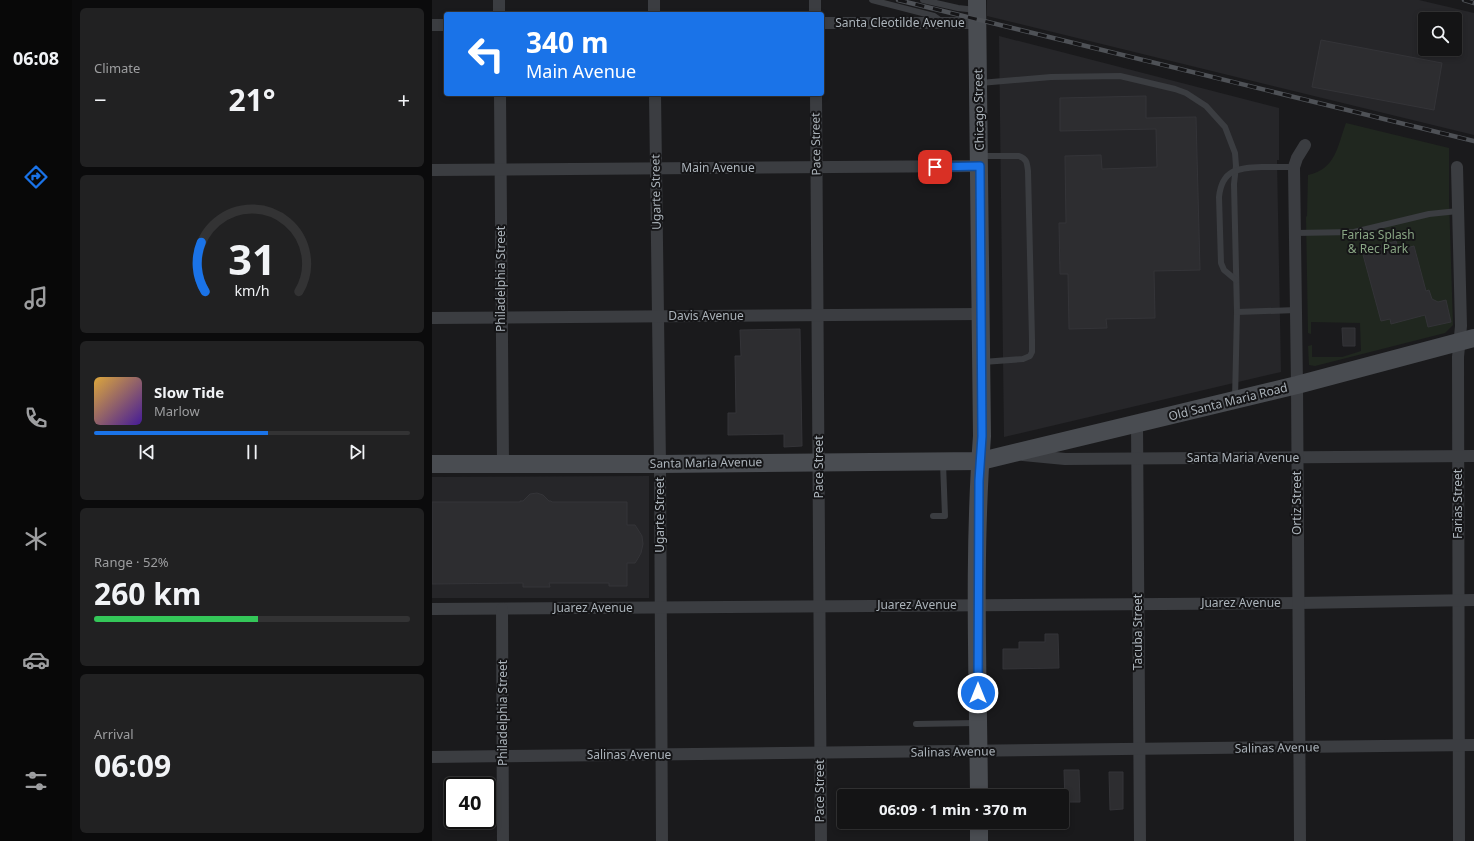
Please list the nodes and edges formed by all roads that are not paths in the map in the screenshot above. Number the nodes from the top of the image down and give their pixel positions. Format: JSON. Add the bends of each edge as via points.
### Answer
{"nodes":[{"id":1,"x":499,"y":0,"type":"edge"},
{"id":2,"x":654,"y":0,"type":"edge"},
{"id":3,"x":815,"y":0,"type":"edge"},
{"id":4,"x":872,"y":0,"type":"edge"},
{"id":5,"x":923,"y":0,"type":"edge"},
{"id":6,"x":978,"y":11,"type":"edge"},
{"id":7,"x":499,"y":12,"type":"edge"},
{"id":8,"x":654,"y":12,"type":"edge"},
{"id":9,"x":815,"y":12,"type":"edge"},
{"id":10,"x":824,"y":23,"type":"edge"},
{"id":11,"x":944,"y":23,"type":"junction"},
{"id":12,"x":444,"y":25,"type":"edge"},
{"id":13,"x":432,"y":26,"type":"edge"},
{"id":14,"x":978,"y":83,"type":"junction"},
{"id":15,"x":500,"y":96,"type":"edge"},
{"id":16,"x":655,"y":96,"type":"edge"},
{"id":17,"x":816,"y":96,"type":"edge"},
{"id":18,"x":1305,"y":145,"type":"dead end"},
{"id":19,"x":980,"y":161,"type":"junction"},
{"id":20,"x":1294,"y":167,"type":"junction"},
{"id":21,"x":1457,"y":167,"type":"dead end"},
{"id":22,"x":656,"y":168,"type":"junction"},
{"id":23,"x":816,"y":168,"type":"junction"},
{"id":24,"x":432,"y":170,"type":"edge"},
{"id":25,"x":501,"y":170,"type":"junction"},
{"id":26,"x":1235,"y":170,"type":"junction"},
{"id":27,"x":1458,"y":211,"type":"junction"},
{"id":28,"x":1295,"y":233,"type":"junction"},
{"id":29,"x":1236,"y":280,"type":"junction"},
{"id":30,"x":1296,"y":310,"type":"junction"},
{"id":31,"x":1237,"y":312,"type":"junction"},
{"id":32,"x":981,"y":314,"type":"junction"},
{"id":33,"x":818,"y":315,"type":"junction"},
{"id":34,"x":658,"y":316,"type":"junction"},
{"id":35,"x":502,"y":317,"type":"junction"},
{"id":36,"x":432,"y":318,"type":"edge"},
{"id":37,"x":1467,"y":340,"type":"edge"},
{"id":38,"x":981,"y":362,"type":"junction"},
{"id":39,"x":1297,"y":385,"type":"junction"},
{"id":40,"x":1235,"y":400,"type":"junction"},
{"id":41,"x":1137,"y":424,"type":"junction"},
{"id":42,"x":1012,"y":454,"type":"junction"},
{"id":43,"x":1458,"y":456,"type":"junction"},
{"id":44,"x":1474,"y":456,"type":"edge"},
{"id":45,"x":1297,"y":457,"type":"junction"},
{"id":46,"x":1137,"y":458,"type":"junction"},
{"id":47,"x":943,"y":461,"type":"junction"},
{"id":48,"x":980,"y":461,"type":"junction"},
{"id":49,"x":819,"y":462,"type":"junction"},
{"id":50,"x":503,"y":463,"type":"junction"},
{"id":51,"x":432,"y":464,"type":"edge"},
{"id":52,"x":660,"y":464,"type":"junction"},
{"id":53,"x":933,"y":516,"type":"dead end"},
{"id":54,"x":1458,"y":600,"type":"junction"},
{"id":55,"x":1474,"y":600,"type":"edge"},
{"id":56,"x":1138,"y":603,"type":"junction"},
{"id":57,"x":1298,"y":603,"type":"junction"},
{"id":58,"x":978,"y":604,"type":"junction"},
{"id":59,"x":819,"y":606,"type":"junction"},
{"id":60,"x":660,"y":607,"type":"junction"},
{"id":61,"x":432,"y":609,"type":"edge"},
{"id":62,"x":502,"y":609,"type":"junction"},
{"id":63,"x":979,"y":723,"type":"junction"},
{"id":64,"x":916,"y":724,"type":"dead end"},
{"id":65,"x":1474,"y":745,"type":"edge"},
{"id":66,"x":1459,"y":746,"type":"junction"},
{"id":67,"x":1299,"y":747,"type":"junction"},
{"id":68,"x":1139,"y":749,"type":"junction"},
{"id":69,"x":979,"y":751,"type":"junction"},
{"id":70,"x":820,"y":753,"type":"junction"},
{"id":71,"x":661,"y":755,"type":"junction"},
{"id":72,"x":503,"y":756,"type":"junction"},
{"id":73,"x":432,"y":757,"type":"edge"},
{"id":74,"x":979,"y":789,"type":"edge"},
{"id":75,"x":979,"y":829,"type":"edge"},
{"id":76,"x":503,"y":841,"type":"edge"},
{"id":77,"x":662,"y":841,"type":"edge"},
{"id":78,"x":821,"y":841,"type":"edge"},
{"id":79,"x":979,"y":841,"type":"edge"},
{"id":80,"x":1140,"y":841,"type":"edge"},
{"id":81,"x":1300,"y":841,"type":"edge"},
{"id":82,"x":1459,"y":841,"type":"edge"}],
"edges":[{"from":1,"to":7,"type":"street"},
{"from":2,"to":8,"type":"street"},
{"from":3,"to":9,"type":"street"},
{"from":4,"to":11,"type":"lane","via":[[934,16]]},
{"from":5,"to":6,"type":"lane"},
{"from":6,"to":11,"type":"street","name":"Santa Cleotilde Avenue"},
{"from":6,"to":14,"type":"main road","name":"Chicago Street"},
{"from":10,"to":11,"type":"street","name":"Santa Cleotilde Avenue"},
{"from":12,"to":13,"type":"street"},
{"from":14,"to":19,"type":"main road","name":"Chicago Street"},
{"from":14,"to":26,"type":"lane","via":[[1051,77],[1120,76],[1175,89],[1206,106],[1225,127],[1235,153]]},
{"from":15,"to":25,"type":"street","name":"Philadelphia Street"},
{"from":16,"to":22,"type":"street","name":"Ugarte Street"},
{"from":17,"to":23,"type":"street","name":"Pace Street"},
{"from":18,"to":20,"type":"street","name":"Ortiz Street"},
{"from":19,"to":23,"type":"street","name":"Main Avenue"},
{"from":19,"to":32,"type":"main road","name":"Chicago Street"},
{"from":19,"to":38,"type":"lane","via":[[1019,156],[1027,162],[1032,339],[1030,356],[1023,359]]},
{"from":20,"to":26,"type":"lane"},
{"from":20,"to":28,"type":"street","name":"Ortiz Street"},
{"from":21,"to":27,"type":"street","name":"Farias Street"},
{"from":22,"to":23,"type":"street","name":"Main Avenue"},
{"from":22,"to":25,"type":"street","name":"Main Avenue"},
{"from":22,"to":34,"type":"street","name":"Ugarte Street"},
{"from":23,"to":33,"type":"street","name":"Pace Street"},
{"from":24,"to":25,"type":"street","name":"Main Avenue"},
{"from":25,"to":35,"type":"street","name":"Philadelphia Street"},
{"from":26,"to":29,"type":"lane"},
{"from":26,"to":29,"type":"lane","via":[[1225,177],[1220,186],[1219,197],[1221,263],[1224,270]]},
{"from":27,"to":28,"type":"lane","via":[[1429,214],[1354,232]]},
{"from":27,"to":37,"type":"street","name":"Farias Street","via":[[1461,326]]},
{"from":28,"to":30,"type":"street","name":"Ortiz Street"},
{"from":29,"to":31,"type":"lane"},
{"from":30,"to":31,"type":"lane"},
{"from":30,"to":39,"type":"street","name":"Ortiz Street"},
{"from":31,"to":40,"type":"lane"},
{"from":32,"to":33,"type":"street","name":"Davis Avenue"},
{"from":32,"to":38,"type":"main road","name":"Chicago Street"},
{"from":33,"to":34,"type":"street","name":"Davis Avenue"},
{"from":33,"to":49,"type":"street","name":"Pace Street"},
{"from":34,"to":35,"type":"street","name":"Davis Avenue"},
{"from":34,"to":52,"type":"street","name":"Ugarte Street"},
{"from":35,"to":36,"type":"street","name":"Davis Avenue"},
{"from":35,"to":50,"type":"street","name":"Philadelphia Street"},
{"from":37,"to":39,"type":"main road","name":"Old Santa Maria Road"},
{"from":37,"to":43,"type":"street","name":"Farias Street","via":[[1458,357]]},
{"from":38,"to":48,"type":"main road","name":"Chicago Street"},
{"from":39,"to":40,"type":"main road","name":"Old Santa Maria Road"},
{"from":39,"to":45,"type":"street","name":"Ortiz Street"},
{"from":40,"to":41,"type":"main road","name":"Old Santa Maria Road"},
{"from":41,"to":42,"type":"main road","name":"Old Santa Maria Road"},
{"from":41,"to":46,"type":"street","name":"Tacuba Street"},
{"from":42,"to":46,"type":"street","name":"Santa Maria Avenue","via":[[1065,459]]},
{"from":42,"to":48,"type":"main road","name":"Old Santa Maria Road"},
{"from":43,"to":44,"type":"street","name":"Santa Maria Avenue"},
{"from":43,"to":45,"type":"street","name":"Santa Maria Avenue"},
{"from":43,"to":54,"type":"street","name":"Farias Street"},
{"from":45,"to":46,"type":"street","name":"Santa Maria Avenue"},
{"from":45,"to":57,"type":"street","name":"Ortiz Street"},
{"from":46,"to":56,"type":"street","name":"Tacuba Street"},
{"from":47,"to":48,"type":"main road","name":"Santa Maria Avenue"},
{"from":47,"to":49,"type":"main road","name":"Santa Maria Avenue"},
{"from":47,"to":53,"type":"lane","via":[[945,516]]},
{"from":48,"to":58,"type":"main road","name":"Chicago Street"},
{"from":49,"to":52,"type":"main road","name":"Santa Maria Avenue"},
{"from":49,"to":59,"type":"street","name":"Pace Street"},
{"from":50,"to":51,"type":"main road","name":"Santa Maria Avenue"},
{"from":50,"to":52,"type":"main road","name":"Santa Maria Avenue"},
{"from":52,"to":60,"type":"street","name":"Ugarte Street"},
{"from":54,"to":55,"type":"street","name":"Juarez Avenue"},
{"from":54,"to":57,"type":"street","name":"Juarez Avenue"},
{"from":54,"to":66,"type":"street","name":"Farias Street"},
{"from":56,"to":57,"type":"street","name":"Juarez Avenue"},
{"from":56,"to":58,"type":"street","name":"Juarez Avenue"},
{"from":56,"to":68,"type":"street","name":"Tacuba Street"},
{"from":57,"to":67,"type":"street","name":"Ortiz Street"},
{"from":58,"to":59,"type":"street","name":"Juarez Avenue"},
{"from":58,"to":63,"type":"main road","name":"Chicago Street"},
{"from":59,"to":60,"type":"street","name":"Juarez Avenue"},
{"from":59,"to":70,"type":"street","name":"Pace Street"},
{"from":60,"to":62,"type":"street","name":"Juarez Avenue"},
{"from":60,"to":71,"type":"street","name":"Ugarte Street"},
{"from":61,"to":62,"type":"street","name":"Juarez Avenue"},
{"from":62,"to":72,"type":"street","name":"Philadelphia Street"},
{"from":63,"to":64,"type":"lane"},
{"from":63,"to":69,"type":"main road","name":"Chicago Street"},
{"from":65,"to":66,"type":"street","name":"Salinas Avenue"},
{"from":66,"to":67,"type":"street","name":"Salinas Avenue"},
{"from":66,"to":82,"type":"street","name":"Farias Street"},
{"from":67,"to":68,"type":"street","name":"Salinas Avenue"},
{"from":67,"to":81,"type":"street","name":"Ortiz Street"},
{"from":68,"to":69,"type":"street","name":"Salinas Avenue"},
{"from":68,"to":80,"type":"street","name":"Tacuba Street"},
{"from":69,"to":70,"type":"street","name":"Salinas Avenue"},
{"from":69,"to":74,"type":"main road","name":"Chicago Street"},
{"from":70,"to":71,"type":"street","name":"Salinas Avenue"},
{"from":70,"to":78,"type":"street","name":"Pace Street"},
{"from":71,"to":72,"type":"street","name":"Salinas Avenue"},
{"from":71,"to":77,"type":"street","name":"Ugarte Street"},
{"from":72,"to":73,"type":"street","name":"Salinas Avenue"},
{"from":72,"to":76,"type":"street","name":"Philadelphia Street"},
{"from":75,"to":79,"type":"main road"}]}
